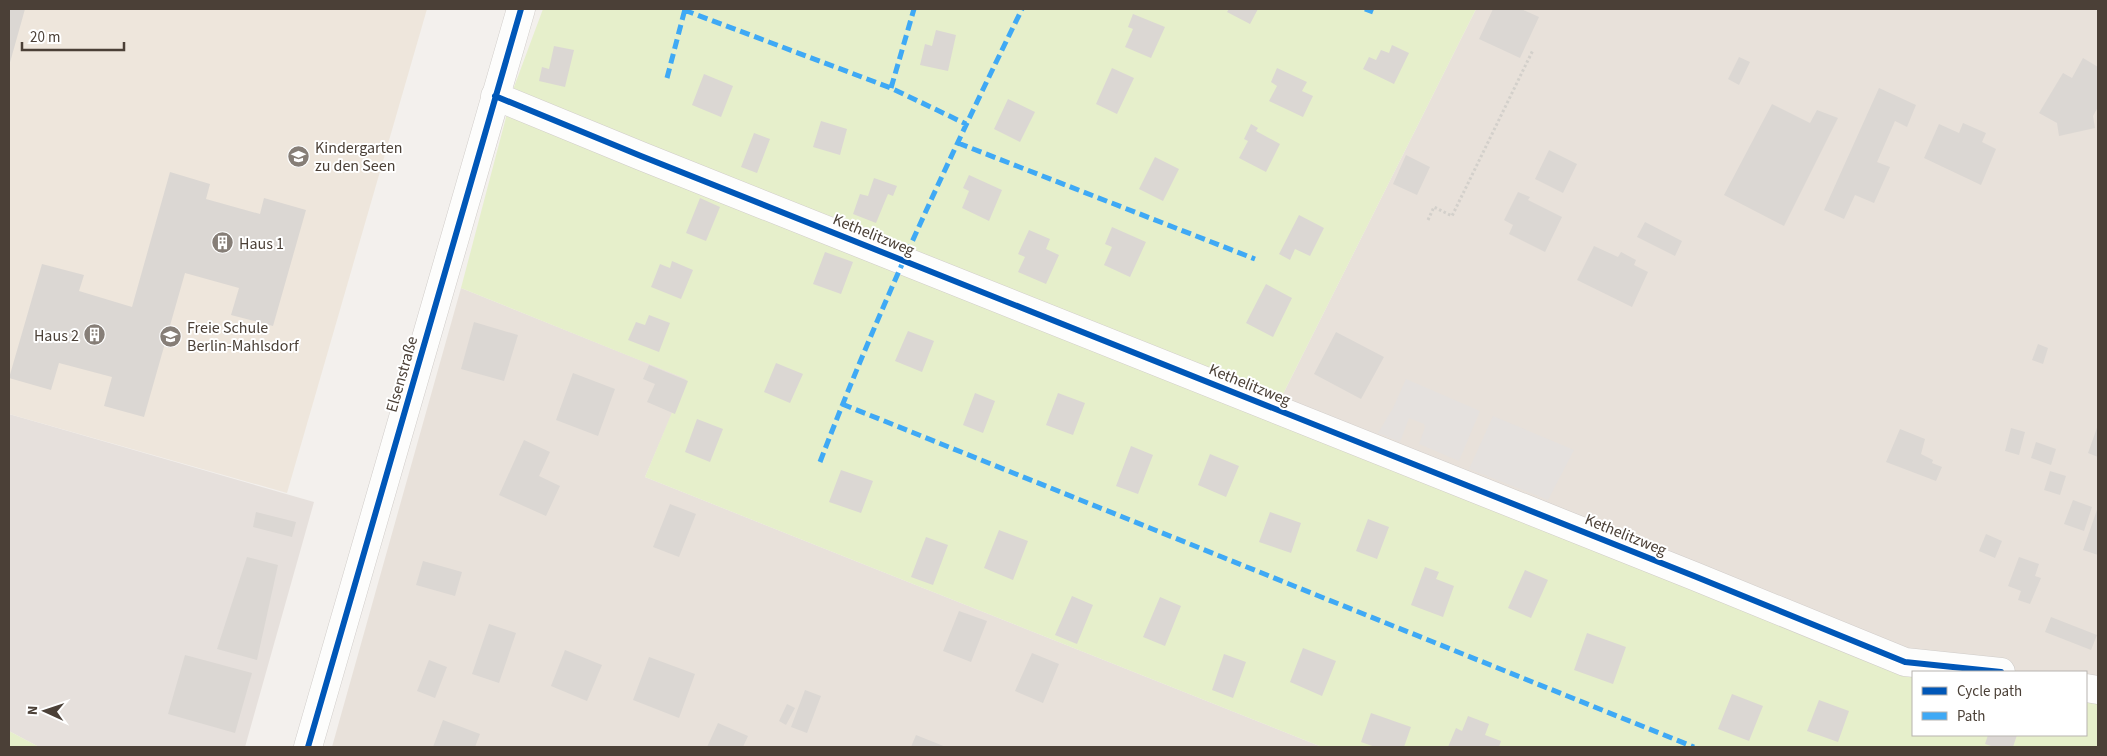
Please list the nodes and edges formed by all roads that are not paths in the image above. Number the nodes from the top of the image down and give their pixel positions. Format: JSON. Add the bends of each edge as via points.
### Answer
{"nodes":[{"id":1,"x":520,"y":9,"type":"edge"},
{"id":2,"x":496,"y":96,"type":"junction"},
{"id":3,"x":1990,"y":671,"type":"edge"},
{"id":4,"x":315,"y":745,"type":"edge"}],
"edges":[{"from":1,"to":2,"type":"street","name":"Elsenstraße"},
{"from":2,"to":3,"type":"street","name":"Kethelitzweg","via":[[1905,662]]},
{"from":2,"to":4,"type":"street","name":"Elsenstraße"}]}
